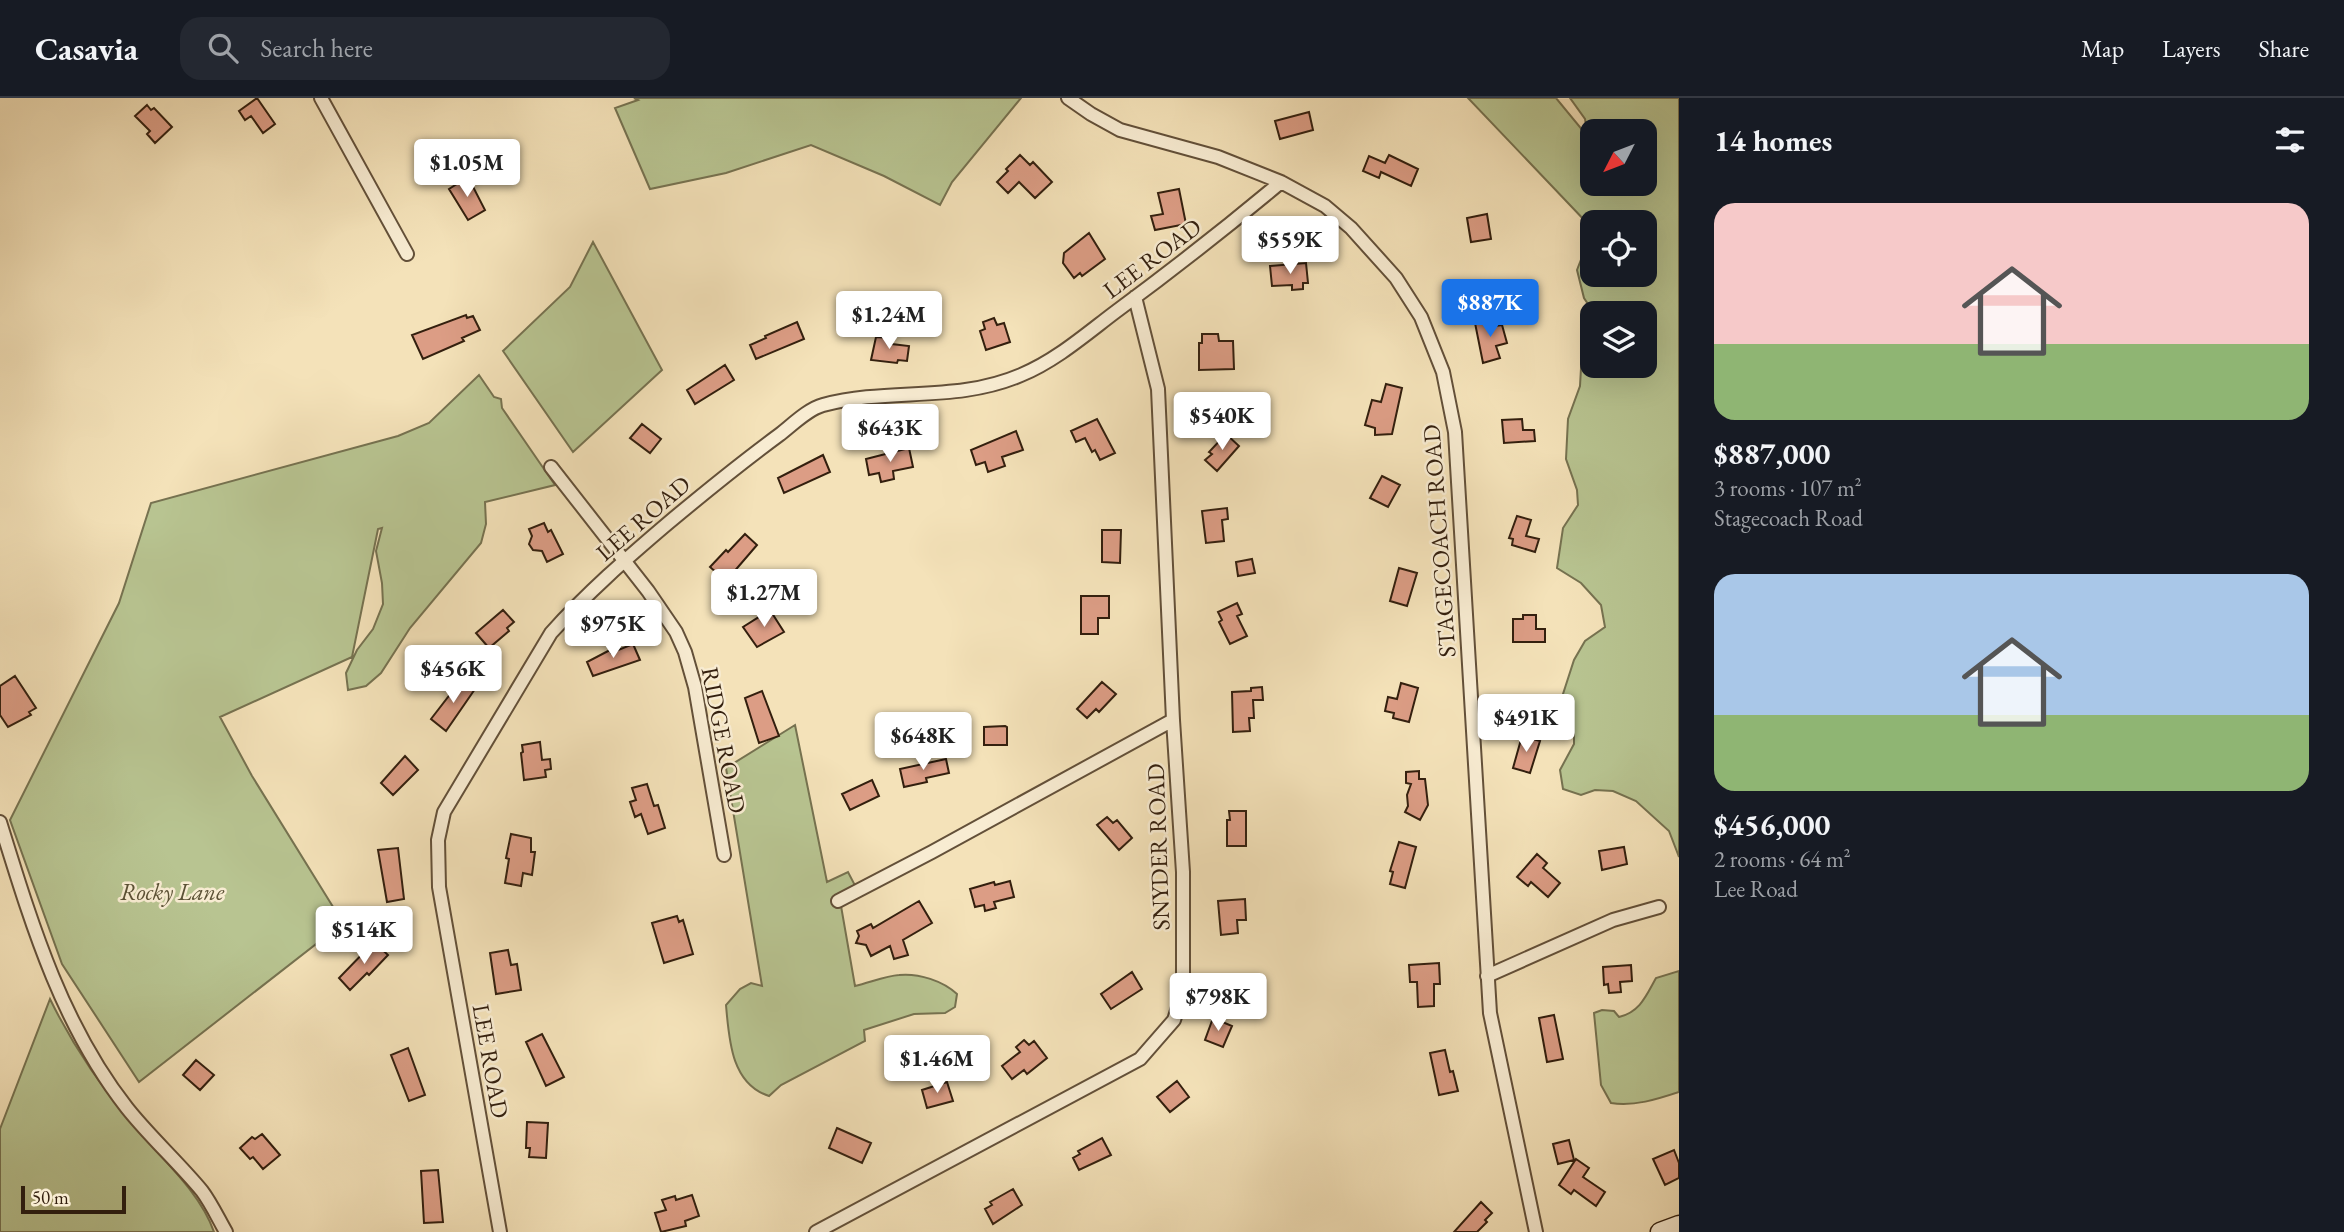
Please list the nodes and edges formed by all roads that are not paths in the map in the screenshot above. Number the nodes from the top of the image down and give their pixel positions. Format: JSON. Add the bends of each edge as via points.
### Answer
{"nodes":[{"id":1,"x":321,"y":98,"type":"edge"},
{"id":2,"x":1068,"y":98,"type":"edge"},
{"id":3,"x":1281,"y":182,"type":"junction"},
{"id":4,"x":407,"y":254,"type":"dead end"},
{"id":5,"x":1135,"y":297,"type":"junction"},
{"id":6,"x":551,"y":467,"type":"dead end"},
{"id":7,"x":625,"y":560,"type":"junction"},
{"id":8,"x":1173,"y":720,"type":"junction"},
{"id":9,"x":0,"y":822,"type":"edge"},
{"id":10,"x":724,"y":855,"type":"dead end"},
{"id":11,"x":838,"y":901,"type":"dead end"},
{"id":12,"x":1659,"y":907,"type":"dead end"},
{"id":13,"x":1488,"y":975,"type":"junction"},
{"id":14,"x":1679,"y":1225,"type":"edge"},
{"id":15,"x":226,"y":1232,"type":"edge"},
{"id":16,"x":500,"y":1232,"type":"edge"},
{"id":17,"x":816,"y":1232,"type":"edge"},
{"id":18,"x":1536,"y":1232,"type":"edge"},
{"id":19,"x":1660,"y":1232,"type":"edge"}],
"edges":[{"from":1,"to":4,"type":"street"},
{"from":2,"to":3,"type":"street","name":"STAGECOACH ROAD","via":[[1121,130],[1218,157]]},
{"from":3,"to":5,"type":"street","name":"LEE ROAD"},
{"from":3,"to":13,"type":"street","name":"STAGECOACH ROAD","via":[[1325,206],[1396,278],[1421,317],[1443,372],[1455,432]]},
{"from":5,"to":7,"type":"street","name":"LEE ROAD","via":[[1063,350],[992,387],[820,405],[739,464]]},
{"from":5,"to":8,"type":"street","name":"SNYDER ROAD","via":[[1158,389]]},
{"from":6,"to":7,"type":"street","name":"RIDGE ROAD"},
{"from":7,"to":10,"type":"street","name":"RIDGE ROAD","via":[[685,652]]},
{"from":7,"to":16,"type":"street","name":"LEE ROAD","via":[[551,633],[444,812],[438,840],[439,887]]},
{"from":8,"to":11,"type":"street"},
{"from":8,"to":17,"type":"street","name":"SNYDER ROAD","via":[[1183,872],[1183,991],[1174,1020],[1140,1059]]},
{"from":9,"to":15,"type":"street","via":[[35,936],[90,1053],[126,1107],[204,1193]]},
{"from":12,"to":13,"type":"street","via":[[1613,920]]},
{"from":13,"to":18,"type":"street","name":"STAGECOACH ROAD","via":[[1490,1013]]},
{"from":14,"to":19,"type":"main road"}]}
